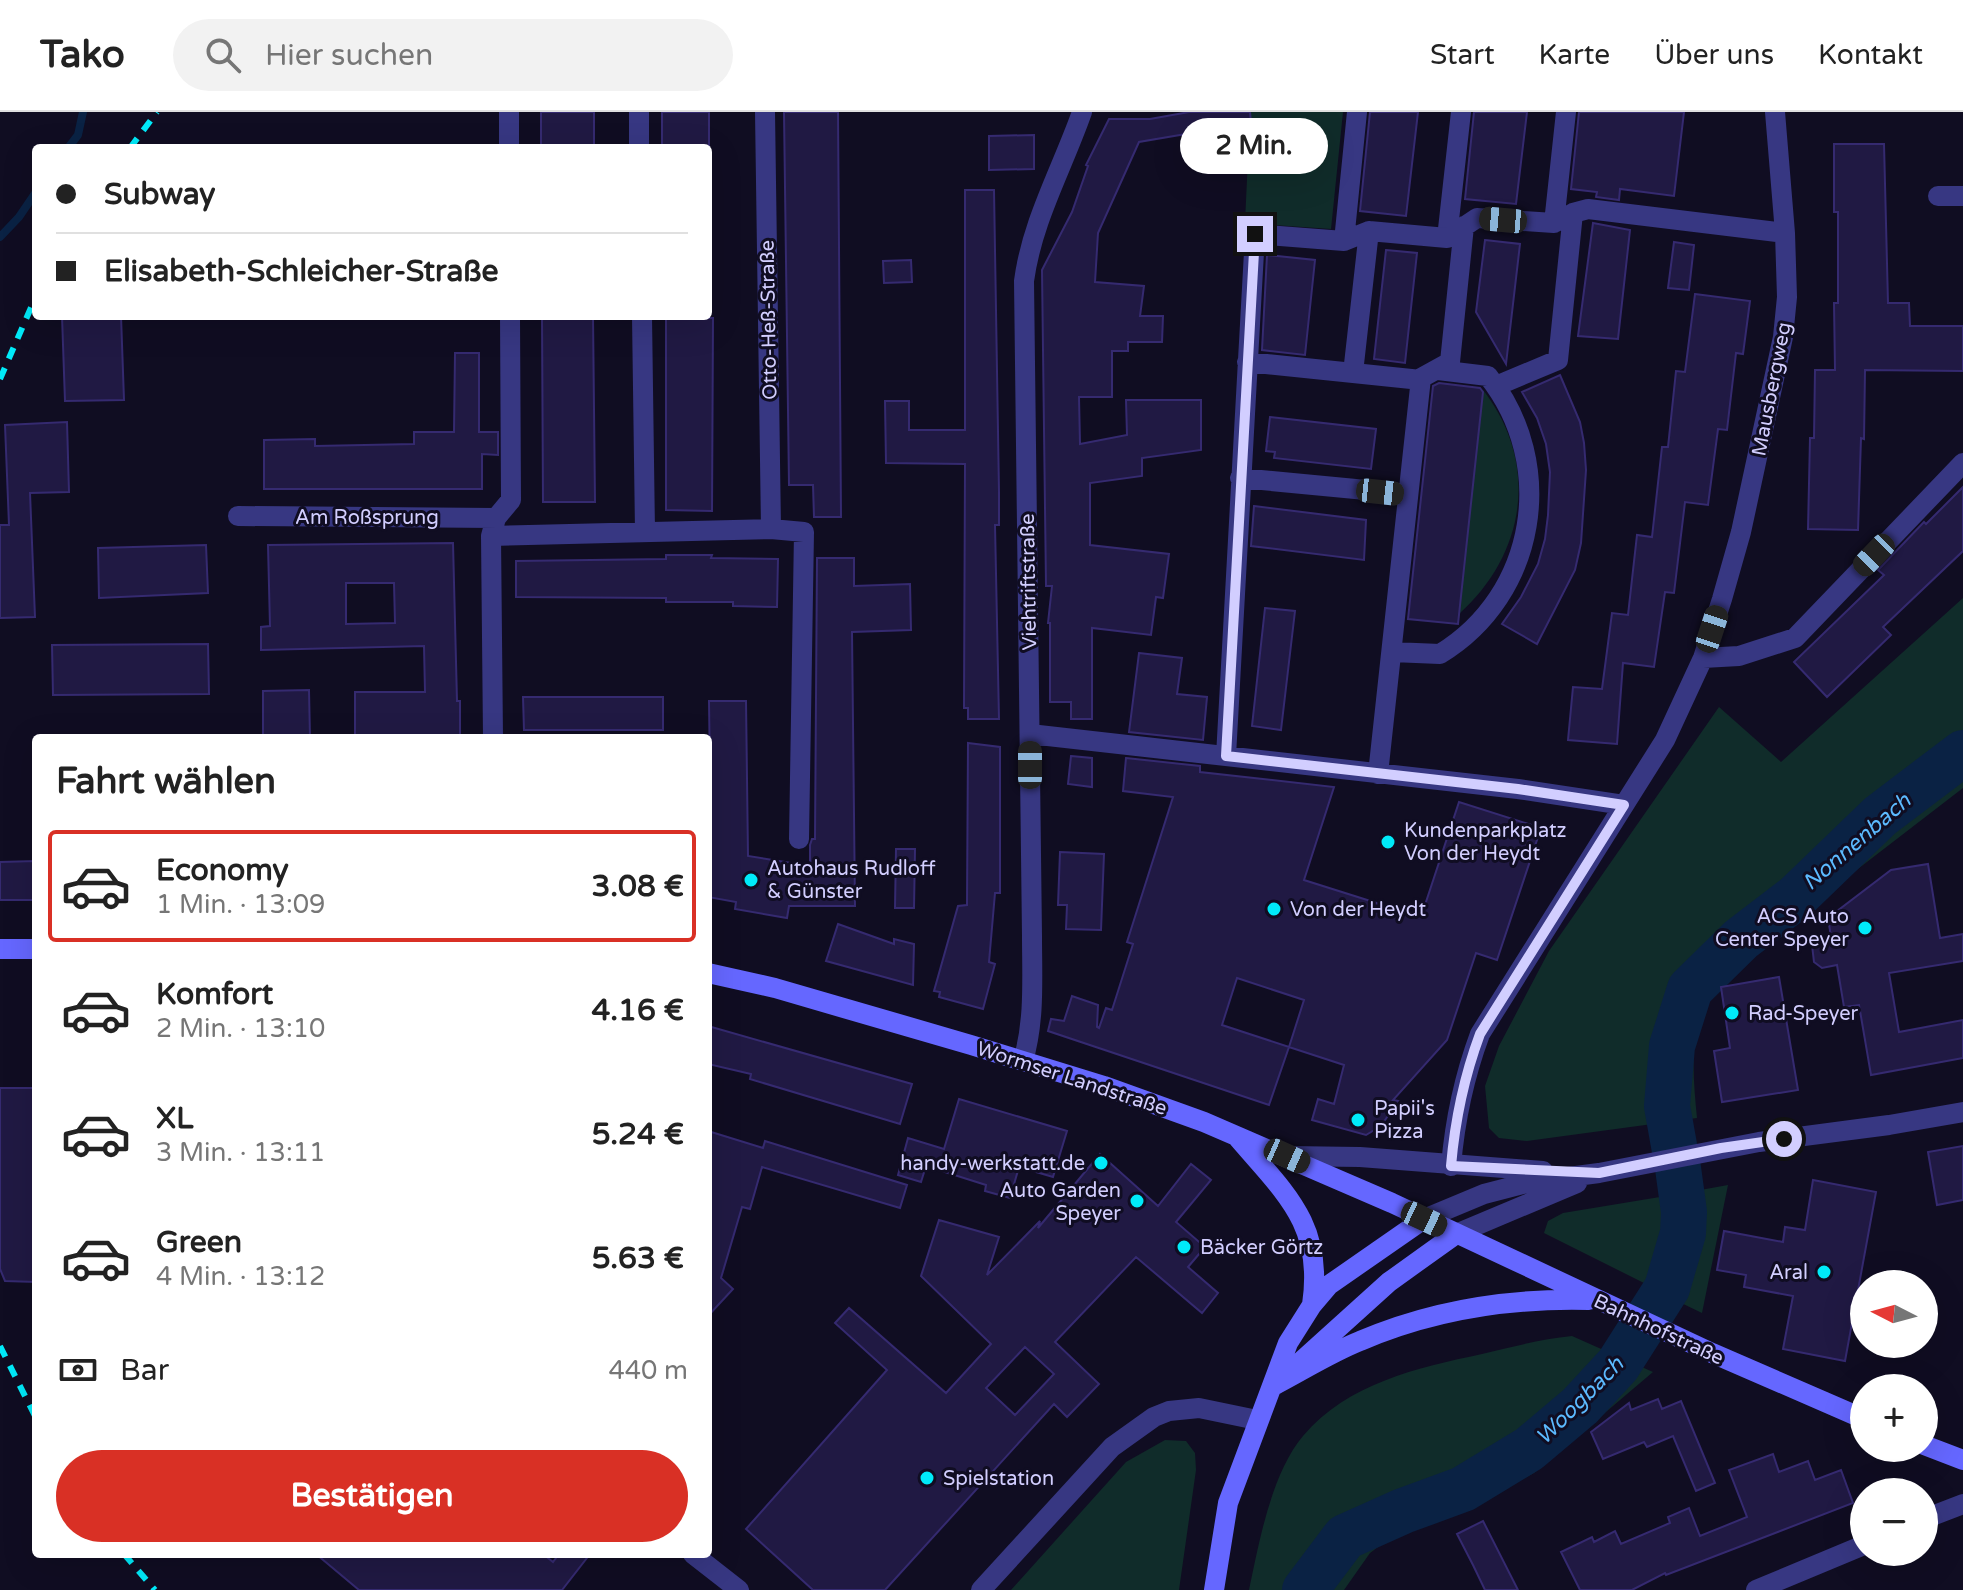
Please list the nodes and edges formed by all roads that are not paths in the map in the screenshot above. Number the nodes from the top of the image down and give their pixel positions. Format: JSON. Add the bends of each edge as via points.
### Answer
{"nodes":[{"id":1,"x":509,"y":112,"type":"edge"},
{"id":2,"x":639,"y":112,"type":"edge"},
{"id":3,"x":765,"y":112,"type":"edge"},
{"id":4,"x":1082,"y":112,"type":"edge"},
{"id":5,"x":1357,"y":112,"type":"edge"},
{"id":6,"x":1461,"y":112,"type":"edge"},
{"id":7,"x":1566,"y":112,"type":"edge"},
{"id":8,"x":1775,"y":112,"type":"edge"},
{"id":9,"x":509,"y":144,"type":"edge"},
{"id":10,"x":639,"y":144,"type":"edge"},
{"id":11,"x":1938,"y":196,"type":"dead end"},
{"id":12,"x":1963,"y":196,"type":"edge"},
{"id":13,"x":1573,"y":213,"type":"junction"},
{"id":14,"x":1554,"y":223,"type":"junction"},
{"id":15,"x":1369,"y":231,"type":"junction"},
{"id":16,"x":1455,"y":232,"type":"junction"},
{"id":17,"x":1785,"y":233,"type":"junction"},
{"id":18,"x":1344,"y":241,"type":"junction"},
{"id":19,"x":510,"y":320,"type":"edge"},
{"id":20,"x":642,"y":320,"type":"edge"},
{"id":21,"x":1247,"y":362,"type":"junction"},
{"id":22,"x":1436,"y":371,"type":"junction"},
{"id":23,"x":1353,"y":373,"type":"junction"},
{"id":24,"x":1496,"y":386,"type":"junction"},
{"id":25,"x":1963,"y":463,"type":"edge"},
{"id":26,"x":1240,"y":478,"type":"junction"},
{"id":27,"x":1408,"y":494,"type":"junction"},
{"id":28,"x":238,"y":516,"type":"dead end"},
{"id":29,"x":493,"y":527,"type":"junction"},
{"id":30,"x":771,"y":529,"type":"junction"},
{"id":31,"x":645,"y":532,"type":"junction"},
{"id":32,"x":1392,"y":652,"type":"junction"},
{"id":33,"x":1703,"y":658,"type":"junction"},
{"id":34,"x":493,"y":734,"type":"edge"},
{"id":35,"x":1030,"y":734,"type":"junction"},
{"id":36,"x":1226,"y":756,"type":"junction"},
{"id":37,"x":1378,"y":774,"type":"junction"},
{"id":38,"x":1624,"y":805,"type":"junction"},
{"id":39,"x":799,"y":839,"type":"dead end"},
{"id":40,"x":0,"y":949,"type":"edge"},
{"id":41,"x":32,"y":949,"type":"edge"},
{"id":42,"x":712,"y":974,"type":"edge"},
{"id":43,"x":1023,"y":1061,"type":"junction"},
{"id":44,"x":1963,"y":1112,"type":"edge"},
{"id":45,"x":1236,"y":1135,"type":"junction"},
{"id":46,"x":1287,"y":1156,"type":"junction"},
{"id":47,"x":1451,"y":1166,"type":"junction"},
{"id":48,"x":1599,"y":1173,"type":"junction"},
{"id":49,"x":1424,"y":1219,"type":"junction"},
{"id":50,"x":1456,"y":1234,"type":"junction"},
{"id":51,"x":1597,"y":1301,"type":"junction"},
{"id":52,"x":1312,"y":1305,"type":"junction"},
{"id":53,"x":1273,"y":1386,"type":"junction"},
{"id":54,"x":1850,"y":1413,"type":"edge"},
{"id":55,"x":1257,"y":1420,"type":"junction"},
{"id":56,"x":1938,"y":1450,"type":"edge"},
{"id":57,"x":1963,"y":1460,"type":"edge"},
{"id":58,"x":1963,"y":1504,"type":"edge"},
{"id":59,"x":1938,"y":1514,"type":"edge"},
{"id":60,"x":1850,"y":1551,"type":"edge"},
{"id":61,"x":698,"y":1558,"type":"edge"},
{"id":62,"x":739,"y":1590,"type":"edge"},
{"id":63,"x":981,"y":1590,"type":"edge"},
{"id":64,"x":1214,"y":1590,"type":"edge"},
{"id":65,"x":1756,"y":1590,"type":"edge"}],
"edges":[{"from":1,"to":9,"type":"street"},
{"from":2,"to":10,"type":"street"},
{"from":3,"to":30,"type":"street","name":"Otto-Heß-Straße"},
{"from":4,"to":35,"type":"street","name":"Viehtriftstraße","via":[[1040,215],[1024,281]]},
{"from":5,"to":18,"type":"street"},
{"from":6,"to":16,"type":"street"},
{"from":7,"to":14,"type":"street"},
{"from":8,"to":17,"type":"street","name":"Mausbergweg"},
{"from":11,"to":12,"type":"street"},
{"from":13,"to":14,"type":"street"},
{"from":13,"to":17,"type":"street","via":[[1588,209]]},
{"from":13,"to":24,"type":"street","via":[[1558,360]]},
{"from":14,"to":16,"type":"street","via":[[1477,218]]},
{"from":15,"to":16,"type":"street"},
{"from":15,"to":18,"type":"street"},
{"from":15,"to":23,"type":"street"},
{"from":16,"to":22,"type":"street"},
{"from":17,"to":33,"type":"street","name":"Mausbergweg","via":[[1787,297],[1778,367],[1741,532]]},
{"from":18,"to":21,"type":"street","via":[[1255,234]]},
{"from":19,"to":29,"type":"street","via":[[511,500]]},
{"from":20,"to":31,"type":"street"},
{"from":21,"to":23,"type":"street"},
{"from":21,"to":26,"type":"street"},
{"from":22,"to":23,"type":"street"},
{"from":22,"to":24,"type":"street","via":[[1488,376]]},
{"from":22,"to":27,"type":"street"},
{"from":24,"to":32,"type":"street","via":[[1512,413],[1527,460],[1530,512],[1513,575],[1490,611],[1440,654]]},
{"from":25,"to":33,"type":"street","via":[[1795,638],[1739,656]]},
{"from":26,"to":27,"type":"street"},
{"from":26,"to":36,"type":"street"},
{"from":27,"to":32,"type":"street"},
{"from":28,"to":29,"type":"street","name":"Am Roßsprung"},
{"from":29,"to":31,"type":"street"},
{"from":29,"to":34,"type":"street"},
{"from":30,"to":31,"type":"street"},
{"from":30,"to":39,"type":"street","via":[[804,532]]},
{"from":32,"to":37,"type":"street"},
{"from":33,"to":38,"type":"street","name":"Mausbergweg","via":[[1665,740]]},
{"from":35,"to":36,"type":"street"},
{"from":35,"to":43,"type":"street","name":"Viehtriftstraße","via":[[1032,1011]]},
{"from":36,"to":37,"type":"street"},
{"from":37,"to":38,"type":"street"},
{"from":38,"to":47,"type":"street","name":"Mausbergweg","via":[[1480,1034],[1463,1085]]},
{"from":40,"to":41,"type":"main road"},
{"from":42,"to":43,"type":"main road","name":"Wormser Landstraße"},
{"from":43,"to":45,"type":"main road","name":"Wormser Landstraße"},
{"from":44,"to":48,"type":"street"},
{"from":45,"to":46,"type":"main road","name":"Wormser Landstraße"},
{"from":45,"to":52,"type":"main road","via":[[1291,1200],[1308,1231],[1314,1254]]},
{"from":46,"to":47,"type":"street"},
{"from":46,"to":49,"type":"main road","name":"Wormser Landstraße"},
{"from":47,"to":48,"type":"street"},
{"from":48,"to":49,"type":"street","via":[[1484,1194]]},
{"from":48,"to":50,"type":"street"},
{"from":49,"to":50,"type":"main road","name":"Wormser Landstraße"},
{"from":49,"to":52,"type":"main road","via":[[1339,1278]]},
{"from":50,"to":51,"type":"main road","name":"Bahnhofstraße"},
{"from":50,"to":53,"type":"main road","via":[[1389,1282]]},
{"from":51,"to":53,"type":"main road","via":[[1497,1304],[1422,1319],[1359,1341]]},
{"from":51,"to":54,"type":"main road","name":"Bahnhofstraße"},
{"from":52,"to":53,"type":"main road","via":[[1288,1343]]},
{"from":53,"to":55,"type":"main road"},
{"from":55,"to":63,"type":"street","via":[[1199,1408],[1154,1417],[1112,1447]]},
{"from":55,"to":64,"type":"main road","via":[[1228,1503]]},
{"from":56,"to":57,"type":"main road"},
{"from":58,"to":59,"type":"street"},
{"from":60,"to":65,"type":"street"},
{"from":61,"to":62,"type":"street"}]}
